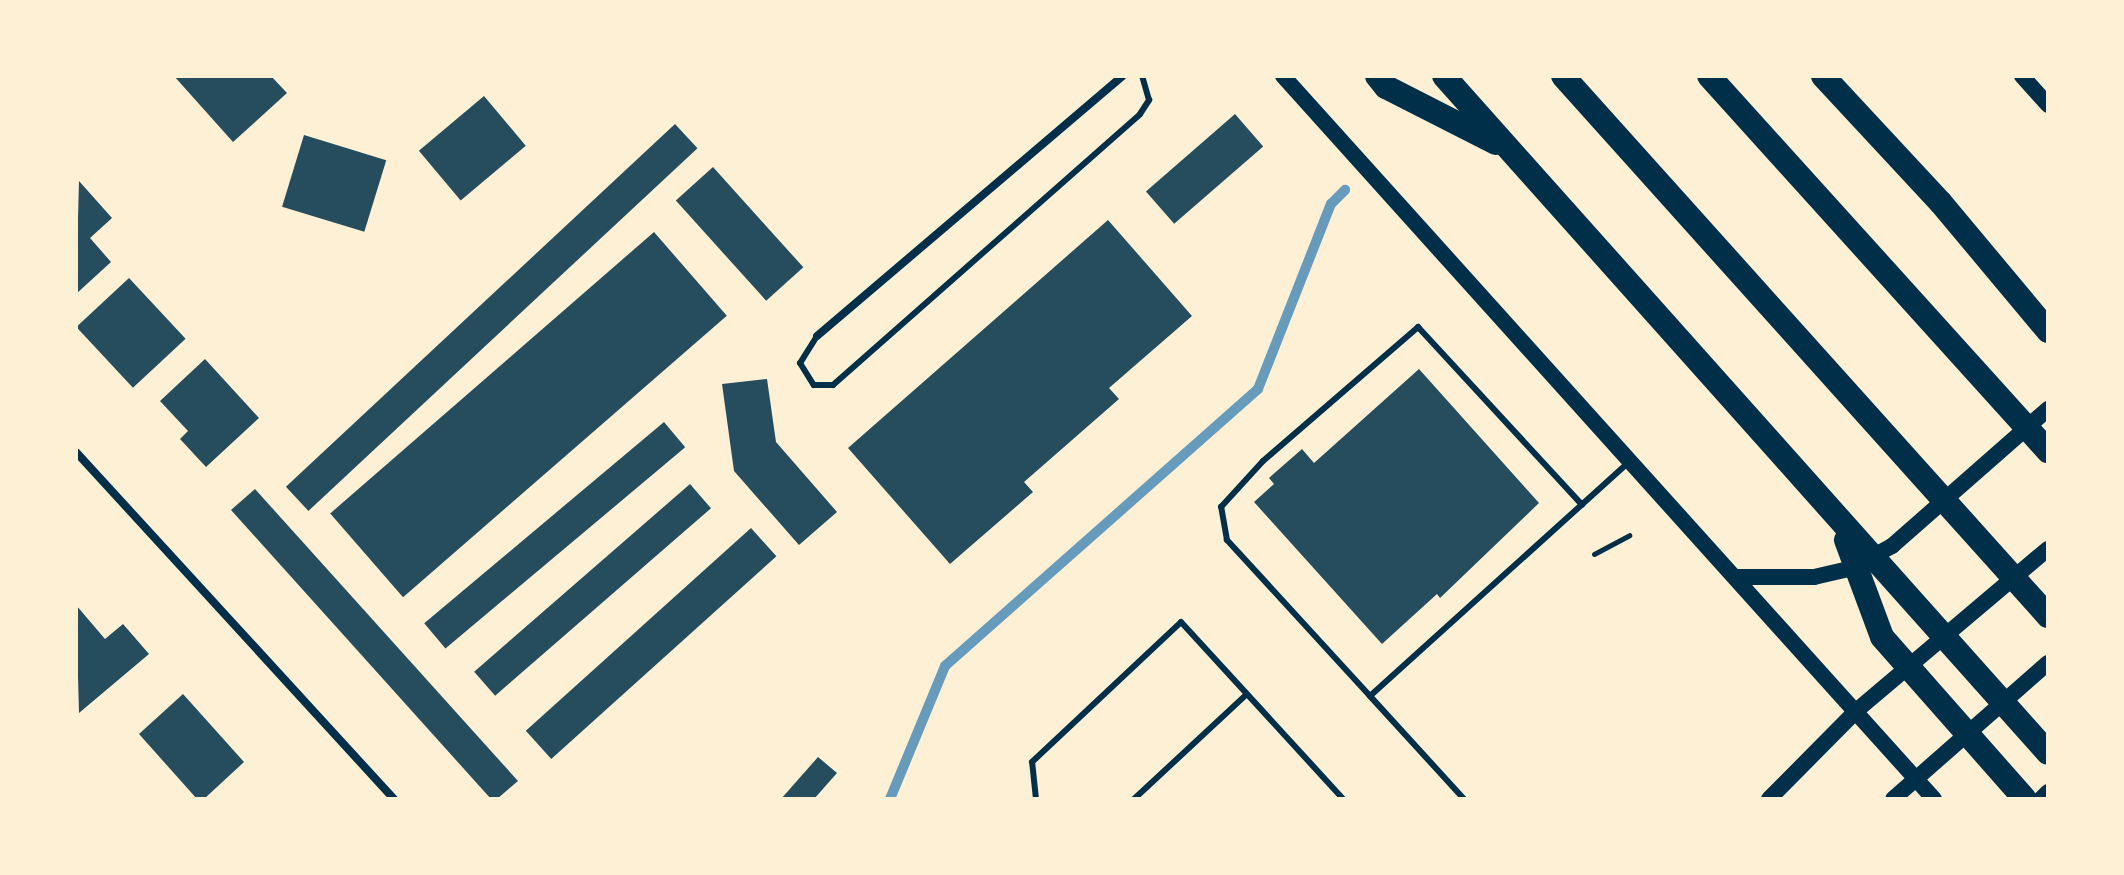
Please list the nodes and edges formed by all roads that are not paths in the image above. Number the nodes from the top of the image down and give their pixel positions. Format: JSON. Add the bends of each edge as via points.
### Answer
{"nodes":[{"id":1,"x":1122,"y":76,"type":"edge"},
{"id":2,"x":1142,"y":76,"type":"edge"},
{"id":3,"x":1283,"y":76,"type":"edge"},
{"id":4,"x":1377,"y":76,"type":"edge"},
{"id":5,"x":1444,"y":76,"type":"edge"},
{"id":6,"x":1563,"y":76,"type":"edge"},
{"id":7,"x":1709,"y":76,"type":"edge"},
{"id":8,"x":1823,"y":76,"type":"edge"},
{"id":9,"x":1845,"y":76,"type":"edge"},
{"id":10,"x":2022,"y":76,"type":"edge"},
{"id":11,"x":1849,"y":105,"type":"junction"},
{"id":12,"x":2048,"y":105,"type":"edge"},
{"id":13,"x":1507,"y":148,"type":"junction"},
{"id":14,"x":2048,"y":331,"type":"edge"},
{"id":15,"x":817,"y":336,"type":"joint"},
{"id":16,"x":2048,"y":409,"type":"edge"},
{"id":17,"x":2048,"y":451,"type":"edge"},
{"id":18,"x":76,"y":452,"type":"edge"},
{"id":19,"x":1630,"y":461,"type":"junction"},
{"id":20,"x":1582,"y":505,"type":"junction"},
{"id":21,"x":1841,"y":526,"type":"junction"},
{"id":22,"x":2048,"y":549,"type":"edge"},
{"id":23,"x":1735,"y":577,"type":"junction"},
{"id":24,"x":2048,"y":616,"type":"edge"},
{"id":25,"x":2048,"y":663,"type":"edge"},
{"id":26,"x":1247,"y":694,"type":"junction"},
{"id":27,"x":1370,"y":696,"type":"junction"},
{"id":28,"x":1856,"y":711,"type":"junction"},
{"id":29,"x":2048,"y":753,"type":"edge"},
{"id":30,"x":1917,"y":779,"type":"junction"},
{"id":31,"x":2048,"y":792,"type":"edge"},
{"id":32,"x":394,"y":799,"type":"edge"},
{"id":33,"x":1036,"y":799,"type":"edge"},
{"id":34,"x":1134,"y":799,"type":"edge"},
{"id":35,"x":1343,"y":799,"type":"edge"},
{"id":36,"x":1464,"y":799,"type":"edge"},
{"id":37,"x":1769,"y":799,"type":"edge"},
{"id":38,"x":1893,"y":799,"type":"edge"},
{"id":39,"x":1934,"y":799,"type":"edge"},
{"id":40,"x":2025,"y":799,"type":"edge"},
{"id":41,"x":2041,"y":799,"type":"edge"}],
"edges":[{"from":1,"to":15,"type":"street"},
{"from":2,"to":15,"type":"lane","via":[[1149,100],[1140,114],[833,385],[814,385],[800,363]]},
{"from":3,"to":19,"type":"main road"},
{"from":4,"to":13,"type":"highway","via":[[1386,87]]},
{"from":5,"to":13,"type":"highway"},
{"from":6,"to":24,"type":"highway"},
{"from":7,"to":17,"type":"highway"},
{"from":8,"to":11,"type":"highway"},
{"from":9,"to":11,"type":"highway"},
{"from":10,"to":12,"type":"main road"},
{"from":11,"to":14,"type":"highway","via":[[1941,203]]},
{"from":13,"to":21,"type":"highway"},
{"from":16,"to":23,"type":"main road","via":[[1892,546],[1852,568],[1814,577]]},
{"from":18,"to":32,"type":"street"},
{"from":19,"to":20,"type":"lane"},
{"from":19,"to":23,"type":"main road"},
{"from":20,"to":27,"type":"lane"},
{"from":20,"to":27,"type":"lane","via":[[1418,327],[1263,461],[1221,507],[1227,540]]},
{"from":21,"to":29,"type":"highway"},
{"from":21,"to":40,"type":"highway","via":[[1882,637]]},
{"from":22,"to":28,"type":"main road"},
{"from":23,"to":28,"type":"main road"},
{"from":25,"to":30,"type":"main road"},
{"from":26,"to":33,"type":"lane","via":[[1181,622],[1032,762]]},
{"from":26,"to":34,"type":"lane"},
{"from":26,"to":35,"type":"lane"},
{"from":27,"to":36,"type":"lane"},
{"from":28,"to":30,"type":"main road"},
{"from":28,"to":37,"type":"main road"},
{"from":30,"to":38,"type":"main road"},
{"from":30,"to":39,"type":"main road"},
{"from":31,"to":41,"type":"main road"}]}
